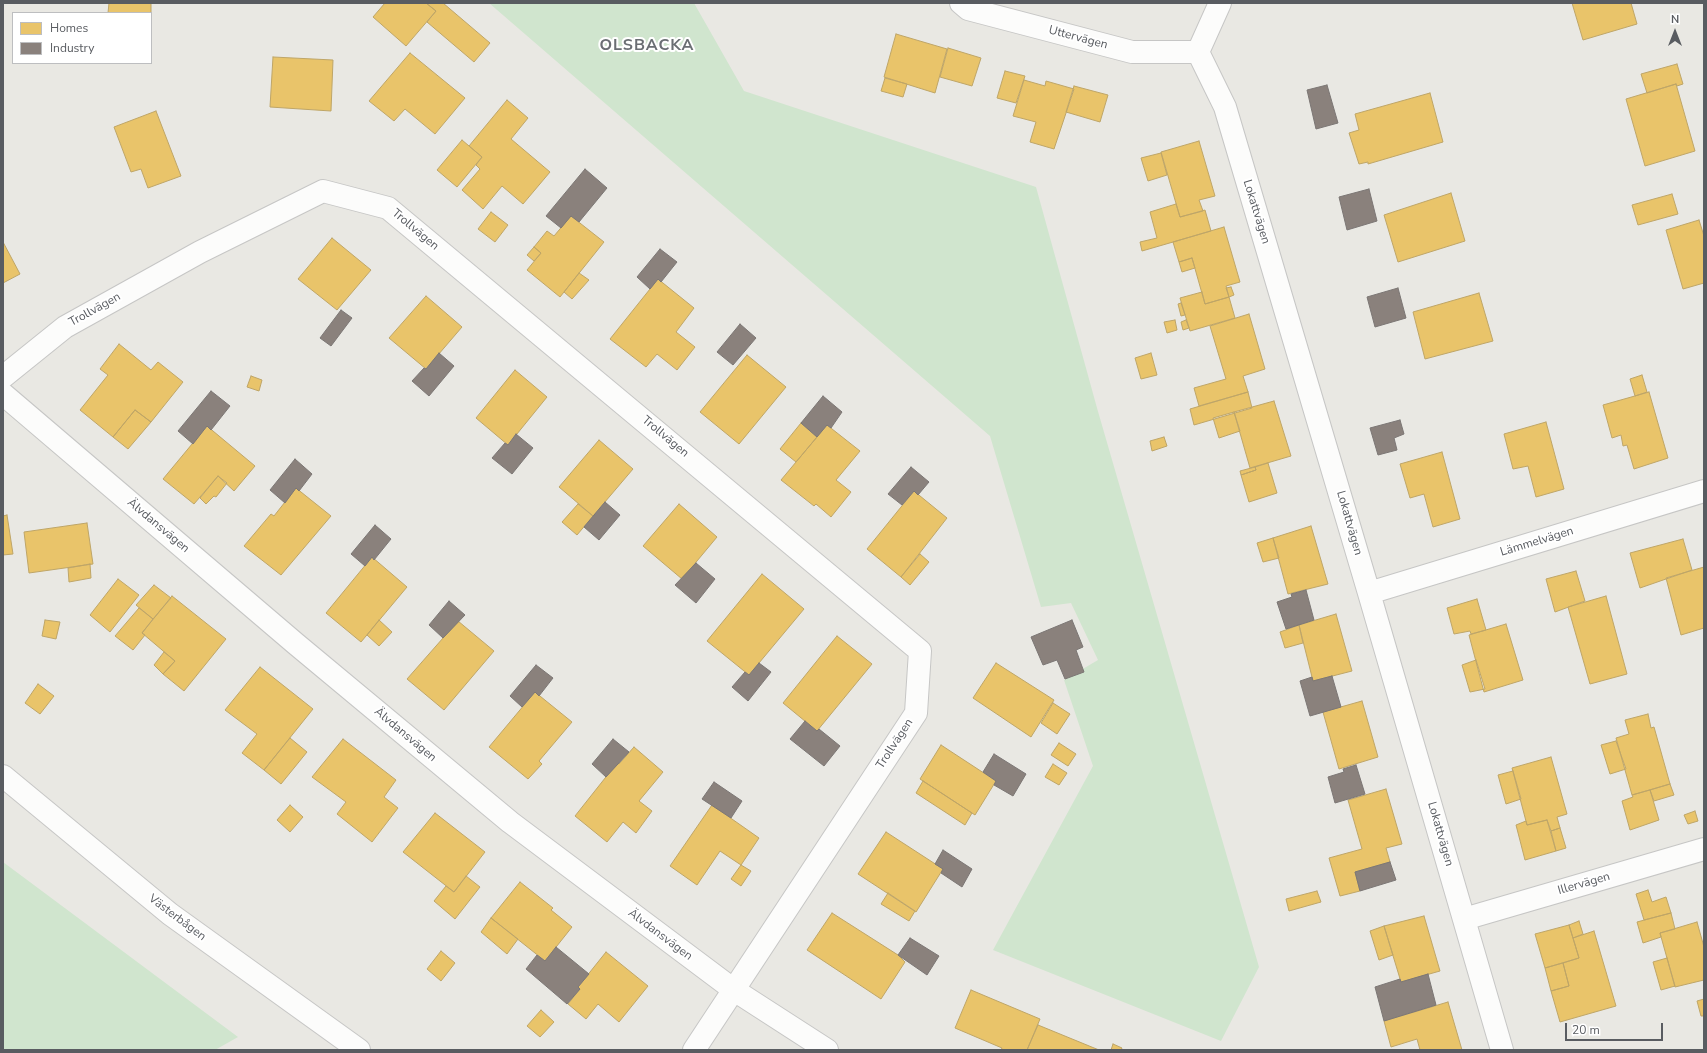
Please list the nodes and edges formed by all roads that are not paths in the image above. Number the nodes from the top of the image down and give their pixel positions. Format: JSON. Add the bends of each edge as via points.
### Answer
{"nodes":[{"id":1,"x":961,"y":3,"type":"edge"},
{"id":2,"x":1220,"y":3,"type":"edge"},
{"id":3,"x":1198,"y":52,"type":"junction"},
{"id":4,"x":3,"y":377,"type":"edge"},
{"id":5,"x":3,"y":394,"type":"edge"},
{"id":6,"x":1704,"y":491,"type":"edge"},
{"id":7,"x":1369,"y":593,"type":"junction"},
{"id":8,"x":3,"y":776,"type":"edge"},
{"id":9,"x":1704,"y":849,"type":"edge"},
{"id":10,"x":1464,"y":919,"type":"junction"},
{"id":11,"x":734,"y":990,"type":"junction"},
{"id":12,"x":359,"y":1050,"type":"edge"},
{"id":13,"x":694,"y":1050,"type":"edge"},
{"id":14,"x":827,"y":1050,"type":"edge"},
{"id":15,"x":1502,"y":1050,"type":"edge"}],
"edges":[{"from":1,"to":3,"type":"street","name":"Uttervägen","via":[[968,9],[1132,52]]},
{"from":2,"to":3,"type":"street"},
{"from":3,"to":7,"type":"street","name":"Lokattvägen","via":[[1225,108]]},
{"from":4,"to":11,"type":"street","name":"Trollvägen","via":[[65,327],[200,252],[323,191],[388,208],[664,436],[920,651],[916,713]]},
{"from":5,"to":11,"type":"street","name":"Älvdansvägen","via":[[296,644],[510,822]]},
{"from":6,"to":7,"type":"street","name":"Lämmelvägen"},
{"from":7,"to":10,"type":"street","name":"Lokattvägen"},
{"from":8,"to":12,"type":"street","name":"Västerbågen","via":[[170,914]]},
{"from":9,"to":10,"type":"street","name":"Illervägen"},
{"from":10,"to":15,"type":"street","name":"Lokattvägen"},
{"from":11,"to":13,"type":"street","name":"Trollvägen"},
{"from":11,"to":14,"type":"street","name":"Älvdansvägen"}]}
